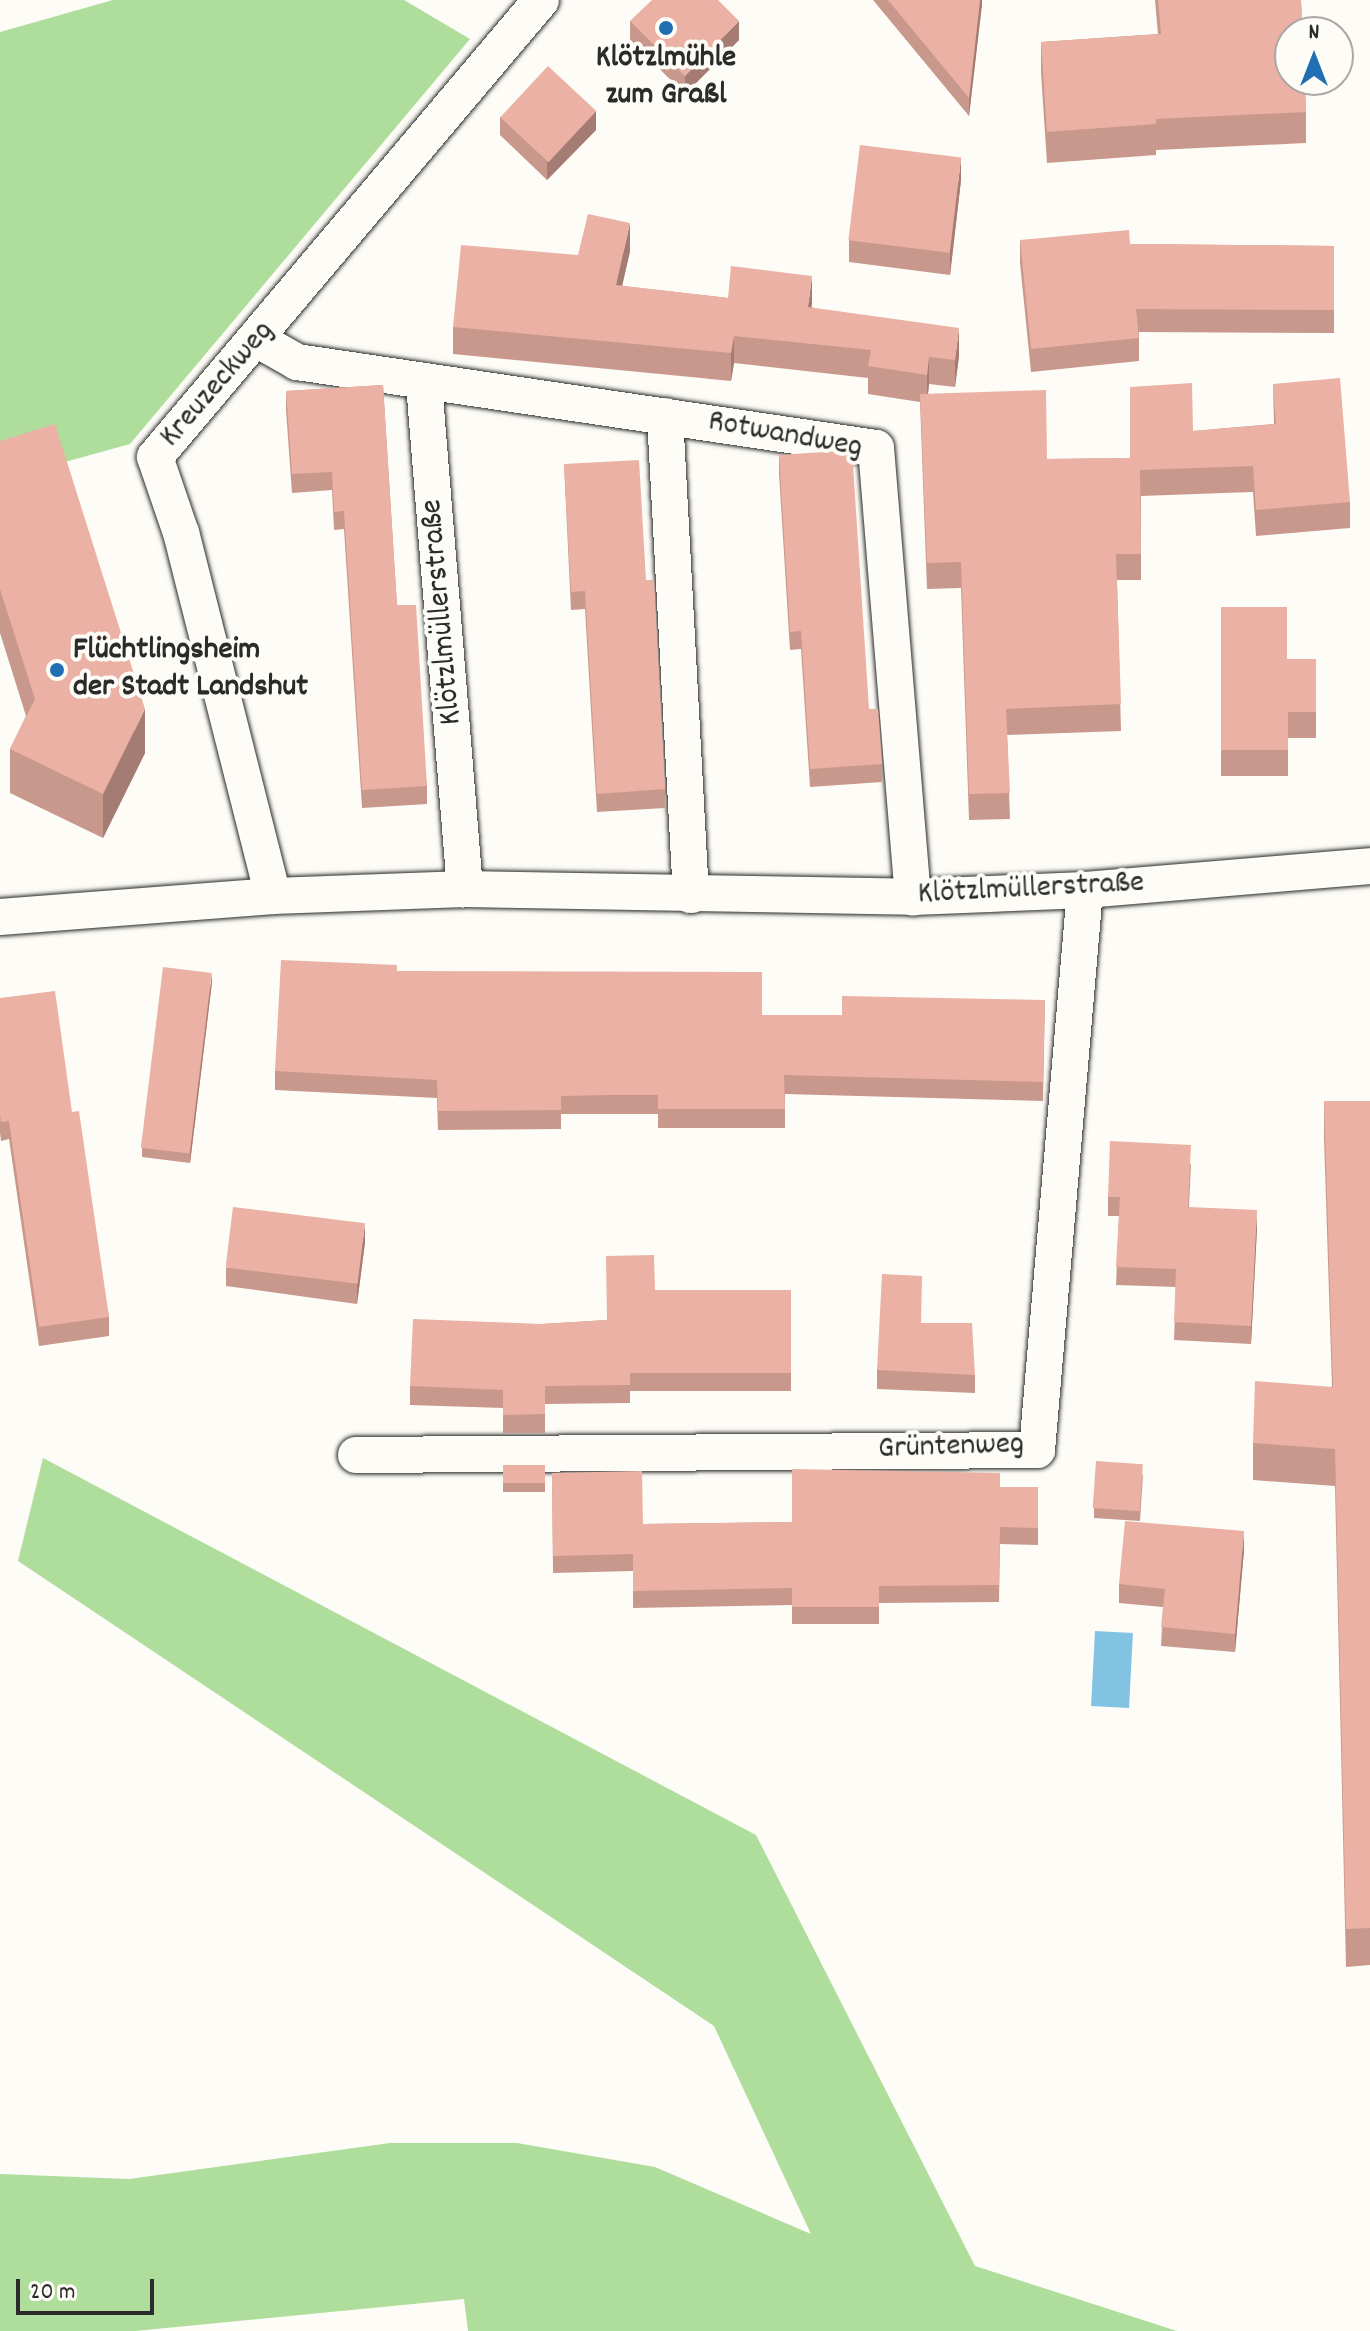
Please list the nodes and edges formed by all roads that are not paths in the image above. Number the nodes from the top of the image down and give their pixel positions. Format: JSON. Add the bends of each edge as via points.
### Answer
{"nodes":[{"id":1,"x":541,"y":0,"type":"edge"},
{"id":2,"x":258,"y":340,"type":"junction"},
{"id":3,"x":424,"y":384,"type":"junction"},
{"id":4,"x":665,"y":416,"type":"junction"},
{"id":5,"x":1370,"y":866,"type":"edge"},
{"id":6,"x":465,"y":889,"type":"junction"},
{"id":7,"x":1085,"y":890,"type":"junction"},
{"id":8,"x":691,"y":895,"type":"junction"},
{"id":9,"x":273,"y":896,"type":"junction"},
{"id":10,"x":913,"y":897,"type":"junction"},
{"id":11,"x":0,"y":917,"type":"edge"},
{"id":12,"x":356,"y":1455,"type":"dead end"}],
"edges":[{"from":1,"to":2,"type":"street","name":"Kreuzeckweg"},
{"from":2,"to":3,"type":"street","name":"Rotwandweg","via":[[297,362]]},
{"from":2,"to":9,"type":"street","name":"Kreuzeckweg","via":[[155,457],[181,533]]},
{"from":3,"to":4,"type":"street","name":"Rotwandweg"},
{"from":3,"to":6,"type":"street","name":"Klötzlmüllerstraße"},
{"from":4,"to":8,"type":"street"},
{"from":4,"to":10,"type":"street","name":"Rotwandweg","via":[[876,448]]},
{"from":5,"to":7,"type":"street","name":"Klötzlmüllerstraße"},
{"from":6,"to":8,"type":"street","name":"Klötzlmüllerstraße"},
{"from":6,"to":9,"type":"street","name":"Klötzlmüllerstraße"},
{"from":7,"to":10,"type":"street","name":"Klötzlmüllerstraße"},
{"from":7,"to":12,"type":"street","name":"Grüntenweg","via":[[1037,1450]]},
{"from":8,"to":10,"type":"street","name":"Klötzlmüllerstraße"},
{"from":9,"to":11,"type":"street","name":"Klötzlmüllerstraße"}]}
